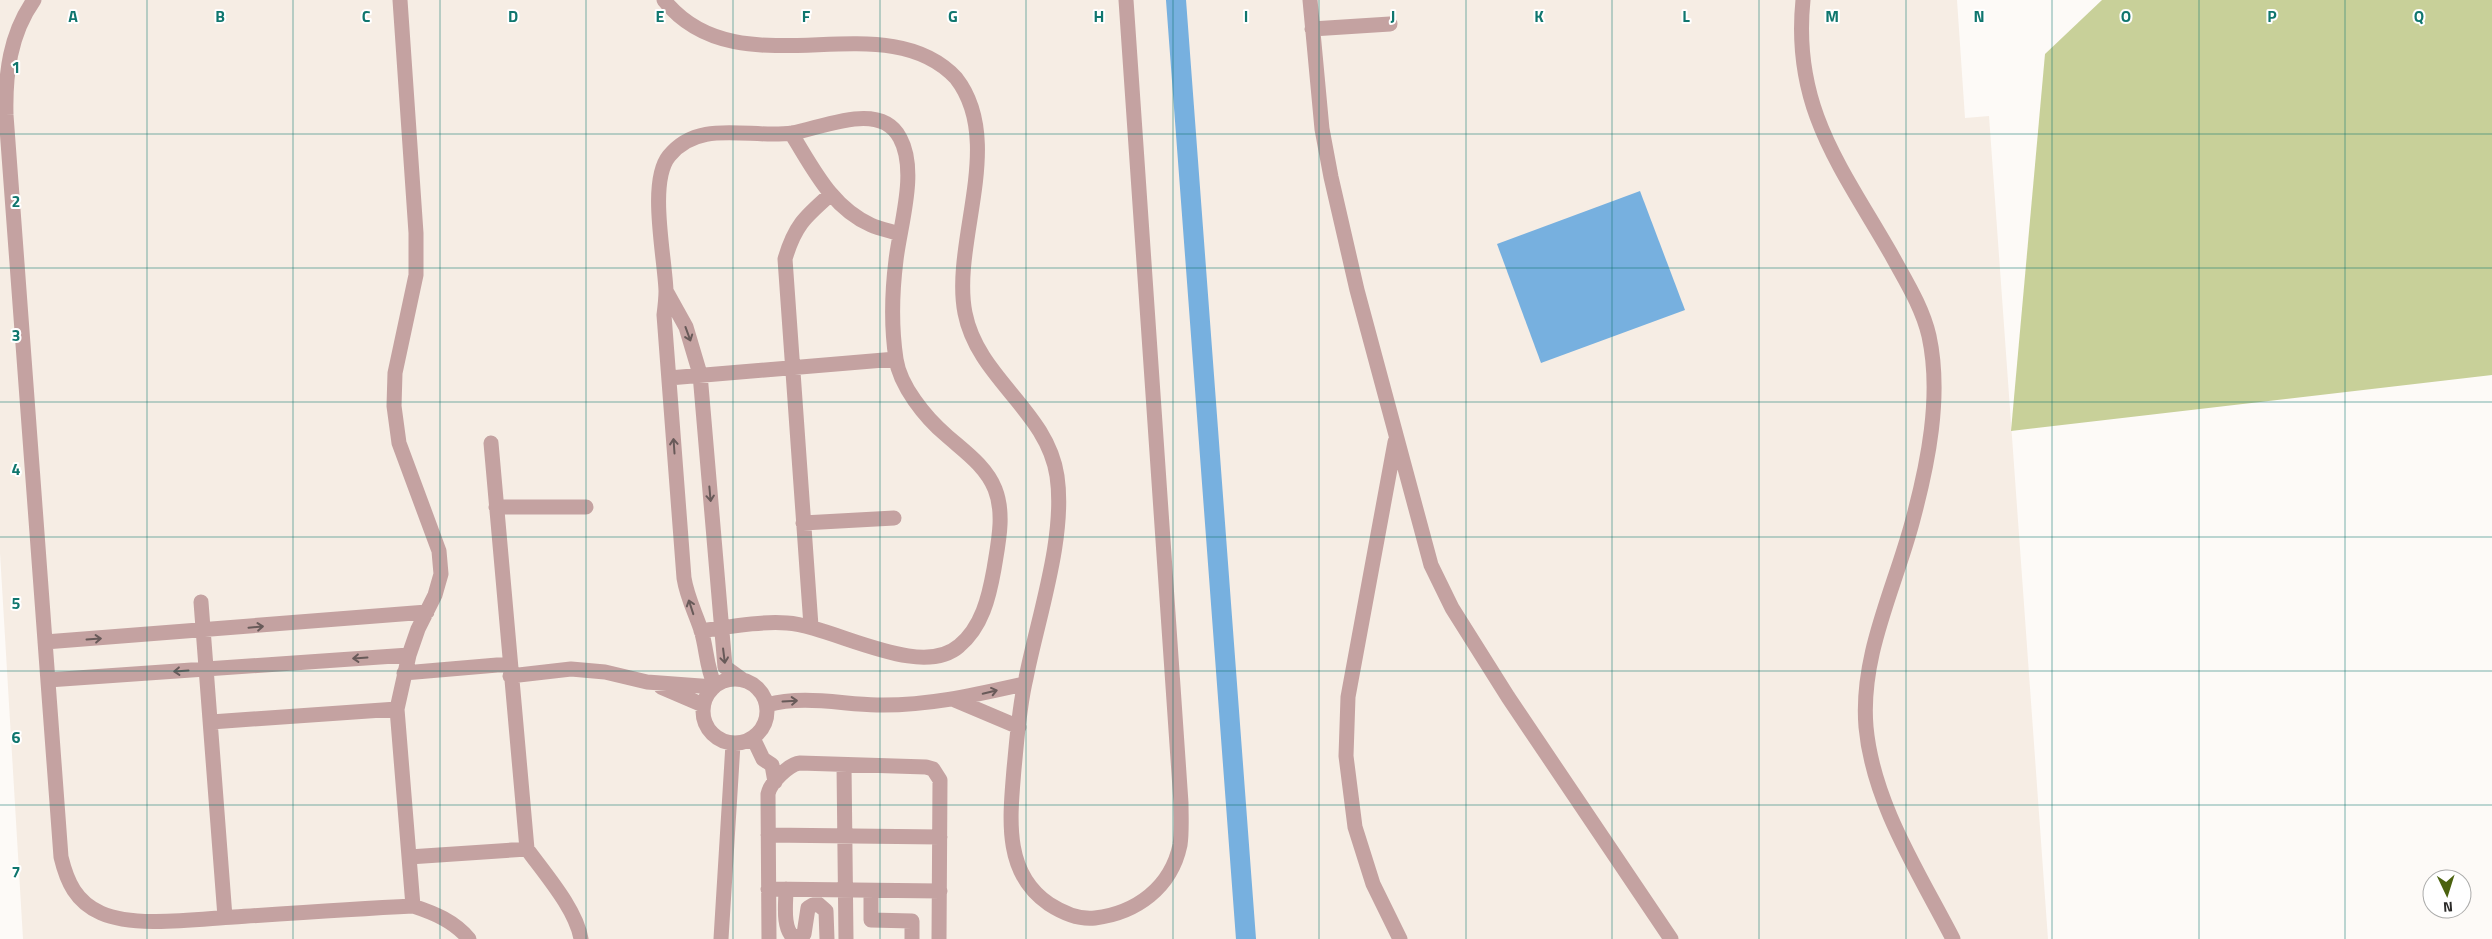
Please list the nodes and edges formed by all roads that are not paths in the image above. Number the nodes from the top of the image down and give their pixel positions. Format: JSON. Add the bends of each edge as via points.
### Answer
{"nodes":[{"id":1,"x":34,"y":0,"type":"edge"},
{"id":2,"x":400,"y":0,"type":"edge"},
{"id":3,"x":664,"y":0,"type":"edge"},
{"id":4,"x":1126,"y":0,"type":"edge"},
{"id":5,"x":1310,"y":0,"type":"edge"},
{"id":6,"x":1803,"y":0,"type":"edge"},
{"id":7,"x":1390,"y":24,"type":"dead end"},
{"id":8,"x":1312,"y":29,"type":"junction"},
{"id":9,"x":791,"y":133,"type":"junction"},
{"id":10,"x":831,"y":194,"type":"junction"},
{"id":11,"x":900,"y":234,"type":"junction"},
{"id":12,"x":666,"y":291,"type":"junction"},
{"id":13,"x":896,"y":359,"type":"junction"},
{"id":14,"x":792,"y":367,"type":"junction"},
{"id":15,"x":700,"y":374,"type":"junction"},
{"id":16,"x":669,"y":378,"type":"junction"},
{"id":17,"x":1396,"y":438,"type":"junction"},
{"id":18,"x":491,"y":443,"type":"dead end"},
{"id":19,"x":496,"y":507,"type":"junction"},
{"id":20,"x":586,"y":507,"type":"dead end"},
{"id":21,"x":894,"y":518,"type":"dead end"},
{"id":22,"x":804,"y":523,"type":"junction"},
{"id":23,"x":201,"y":602,"type":"dead end"},
{"id":24,"x":427,"y":612,"type":"junction"},
{"id":25,"x":811,"y":626,"type":"junction"},
{"id":26,"x":720,"y":628,"type":"junction"},
{"id":27,"x":203,"y":631,"type":"junction"},
{"id":28,"x":701,"y":631,"type":"junction"},
{"id":29,"x":45,"y":642,"type":"junction"},
{"id":30,"x":409,"y":655,"type":"junction"},
{"id":31,"x":206,"y":669,"type":"junction"},
{"id":32,"x":510,"y":670,"type":"junction"},
{"id":33,"x":404,"y":673,"type":"junction"},
{"id":34,"x":48,"y":680,"type":"junction"},
{"id":35,"x":743,"y":680,"type":"junction"},
{"id":36,"x":647,"y":682,"type":"junction"},
{"id":37,"x":1024,"y":684,"type":"junction"},
{"id":38,"x":714,"y":687,"type":"junction"},
{"id":39,"x":955,"y":700,"type":"junction"},
{"id":40,"x":703,"y":705,"type":"junction"},
{"id":41,"x":767,"y":705,"type":"junction"},
{"id":42,"x":397,"y":709,"type":"junction"},
{"id":43,"x":211,"y":722,"type":"junction"},
{"id":44,"x":1019,"y":728,"type":"junction"},
{"id":45,"x":753,"y":738,"type":"junction"},
{"id":46,"x":733,"y":744,"type":"junction"},
{"id":47,"x":844,"y":765,"type":"junction"},
{"id":48,"x":775,"y":782,"type":"junction"},
{"id":49,"x":768,"y":835,"type":"junction"},
{"id":50,"x":844,"y":836,"type":"junction"},
{"id":51,"x":940,"y":837,"type":"junction"},
{"id":52,"x":527,"y":849,"type":"junction"},
{"id":53,"x":409,"y":857,"type":"junction"},
{"id":54,"x":768,"y":889,"type":"junction"},
{"id":55,"x":786,"y":889,"type":"junction"},
{"id":56,"x":845,"y":890,"type":"junction"},
{"id":57,"x":871,"y":891,"type":"junction"},
{"id":58,"x":940,"y":891,"type":"junction"},
{"id":59,"x":413,"y":906,"type":"junction"},
{"id":60,"x":224,"y":917,"type":"junction"},
{"id":61,"x":469,"y":939,"type":"edge"},
{"id":62,"x":581,"y":939,"type":"edge"},
{"id":63,"x":720,"y":939,"type":"edge"},
{"id":64,"x":769,"y":939,"type":"edge"},
{"id":65,"x":827,"y":939,"type":"edge"},
{"id":66,"x":846,"y":939,"type":"edge"},
{"id":67,"x":912,"y":939,"type":"edge"},
{"id":68,"x":940,"y":939,"type":"edge"},
{"id":69,"x":1400,"y":939,"type":"edge"},
{"id":70,"x":1671,"y":939,"type":"edge"},
{"id":71,"x":1953,"y":939,"type":"edge"}],
"edges":[{"from":1,"to":29,"type":"lane","via":[[24,14],[12,44],[5,82]]},
{"from":2,"to":24,"type":"lane","via":[[416,275],[395,373],[394,406],[399,443],[439,551],[441,574]]},
{"from":3,"to":37,"type":"lane","via":[[686,23],[711,35],[744,42],[839,36],[880,37],[926,52],[940,60],[958,80],[970,107],[976,136],[977,172],[963,288],[965,311],[972,337],[988,366],[1039,428],[1052,451],[1057,478],[1056,538]]},
{"from":4,"to":44,"type":"lane","via":[[1182,803],[1180,846],[1168,876],[1149,898],[1119,915],[1089,919],[1064,914],[1038,896],[1019,868],[1010,825]]},
{"from":5,"to":8,"type":"lane"},
{"from":6,"to":71,"type":"lane","via":[[1804,76],[1814,112],[1846,180],[1916,298],[1928,334],[1936,376],[1934,410],[1912,523],[1872,655],[1866,689],[1866,726],[1871,761],[1885,801]]},
{"from":7,"to":8,"type":"lane"},
{"from":8,"to":17,"type":"lane","via":[[1321,120],[1331,177]]},
{"from":9,"to":10,"type":"lane"},
{"from":9,"to":11,"type":"lane","via":[[847,119],[872,119],[892,127],[901,139],[907,166],[908,196]]},
{"from":9,"to":12,"type":"lane","via":[[715,132],[695,136],[667,158],[661,176],[659,202]]},
{"from":10,"to":11,"type":"lane","via":[[845,209],[871,225]]},
{"from":10,"to":14,"type":"lane","via":[[792,235],[785,259]]},
{"from":11,"to":13,"type":"lane","via":[[892,292]]},
{"from":12,"to":15,"type":"lane","one_way":true,"via":[[686,327]]},
{"from":12,"to":16,"type":"lane","via":[[664,315]]},
{"from":13,"to":14,"type":"lane"},
{"from":13,"to":25,"type":"lane","via":[[898,372],[928,417],[970,454],[995,490],[1000,514],[998,541],[984,612],[973,632],[958,648],[940,656],[902,656]]},
{"from":14,"to":15,"type":"lane"},
{"from":14,"to":22,"type":"lane"},
{"from":15,"to":16,"type":"lane"},
{"from":15,"to":26,"type":"lane","one_way":true},
{"from":28,"to":16,"type":"lane","one_way":true,"via":[[684,578]]},
{"from":17,"to":69,"type":"lane","via":[[1348,697],[1346,756],[1355,826],[1373,884]]},
{"from":17,"to":70,"type":"lane","via":[[1431,565],[1452,608]]},
{"from":18,"to":19,"type":"lane"},
{"from":19,"to":20,"type":"lane"},
{"from":19,"to":32,"type":"lane"},
{"from":21,"to":22,"type":"lane"},
{"from":22,"to":25,"type":"lane"},
{"from":23,"to":27,"type":"lane"},
{"from":27,"to":24,"type":"lane","one_way":true},
{"from":24,"to":30,"type":"lane"},
{"from":25,"to":26,"type":"lane","via":[[761,623]]},
{"from":26,"to":28,"type":"lane"},
{"from":26,"to":35,"type":"lane","one_way":true,"via":[[725,667]]},
{"from":29,"to":27,"type":"lane","one_way":true},
{"from":27,"to":31,"type":"lane"},
{"from":28,"to":38,"type":"lane"},
{"from":29,"to":34,"type":"lane"},
{"from":30,"to":31,"type":"lane","one_way":true},
{"from":30,"to":33,"type":"lane"},
{"from":31,"to":34,"type":"lane","one_way":true},
{"from":31,"to":43,"type":"lane"},
{"from":32,"to":33,"type":"lane"},
{"from":32,"to":36,"type":"lane","via":[[571,669],[605,672]]},
{"from":32,"to":52,"type":"lane"},
{"from":33,"to":42,"type":"lane"},
{"from":34,"to":60,"type":"lane","via":[[61,857],[66,880],[81,900],[102,914],[153,921]]},
{"from":35,"to":38,"type":"lane","via":[[728,680]]},
{"from":35,"to":41,"type":"lane","via":[[756,686]]},
{"from":36,"to":38,"type":"lane"},
{"from":36,"to":40,"type":"lane"},
{"from":39,"to":37,"type":"lane","one_way":true},
{"from":37,"to":44,"type":"lane"},
{"from":38,"to":40,"type":"lane"},
{"from":41,"to":39,"type":"lane","one_way":true,"via":[[814,700],[876,705]]},
{"from":39,"to":44,"type":"lane"},
{"from":40,"to":46,"type":"lane","via":[[710,731]]},
{"from":41,"to":45,"type":"lane","via":[[765,724]]},
{"from":42,"to":43,"type":"lane"},
{"from":42,"to":53,"type":"lane"},
{"from":43,"to":60,"type":"lane"},
{"from":45,"to":46,"type":"lane"},
{"from":45,"to":48,"type":"lane","via":[[763,759],[772,766]]},
{"from":46,"to":63,"type":"lane"},
{"from":47,"to":48,"type":"lane","via":[[795,764]]},
{"from":47,"to":50,"type":"lane"},
{"from":47,"to":51,"type":"lane","via":[[926,767],[933,770],[940,780]]},
{"from":48,"to":49,"type":"lane","via":[[768,794]]},
{"from":49,"to":50,"type":"lane"},
{"from":49,"to":54,"type":"lane"},
{"from":50,"to":51,"type":"lane"},
{"from":50,"to":56,"type":"lane"},
{"from":51,"to":58,"type":"lane"},
{"from":52,"to":53,"type":"lane"},
{"from":52,"to":62,"type":"lane","via":[[565,904]]},
{"from":53,"to":59,"type":"lane"},
{"from":54,"to":55,"type":"lane"},
{"from":54,"to":64,"type":"lane"},
{"from":55,"to":56,"type":"lane"},
{"from":55,"to":65,"type":"lane","via":[[790,934],[799,938],[804,934],[808,908],[818,904],[826,912]]},
{"from":56,"to":57,"type":"lane"},
{"from":56,"to":66,"type":"lane"},
{"from":57,"to":58,"type":"lane"},
{"from":57,"to":67,"type":"lane","via":[[871,920],[912,921]]},
{"from":58,"to":68,"type":"lane"},
{"from":59,"to":60,"type":"lane"},
{"from":59,"to":61,"type":"lane","via":[[435,913],[461,929]]}]}
